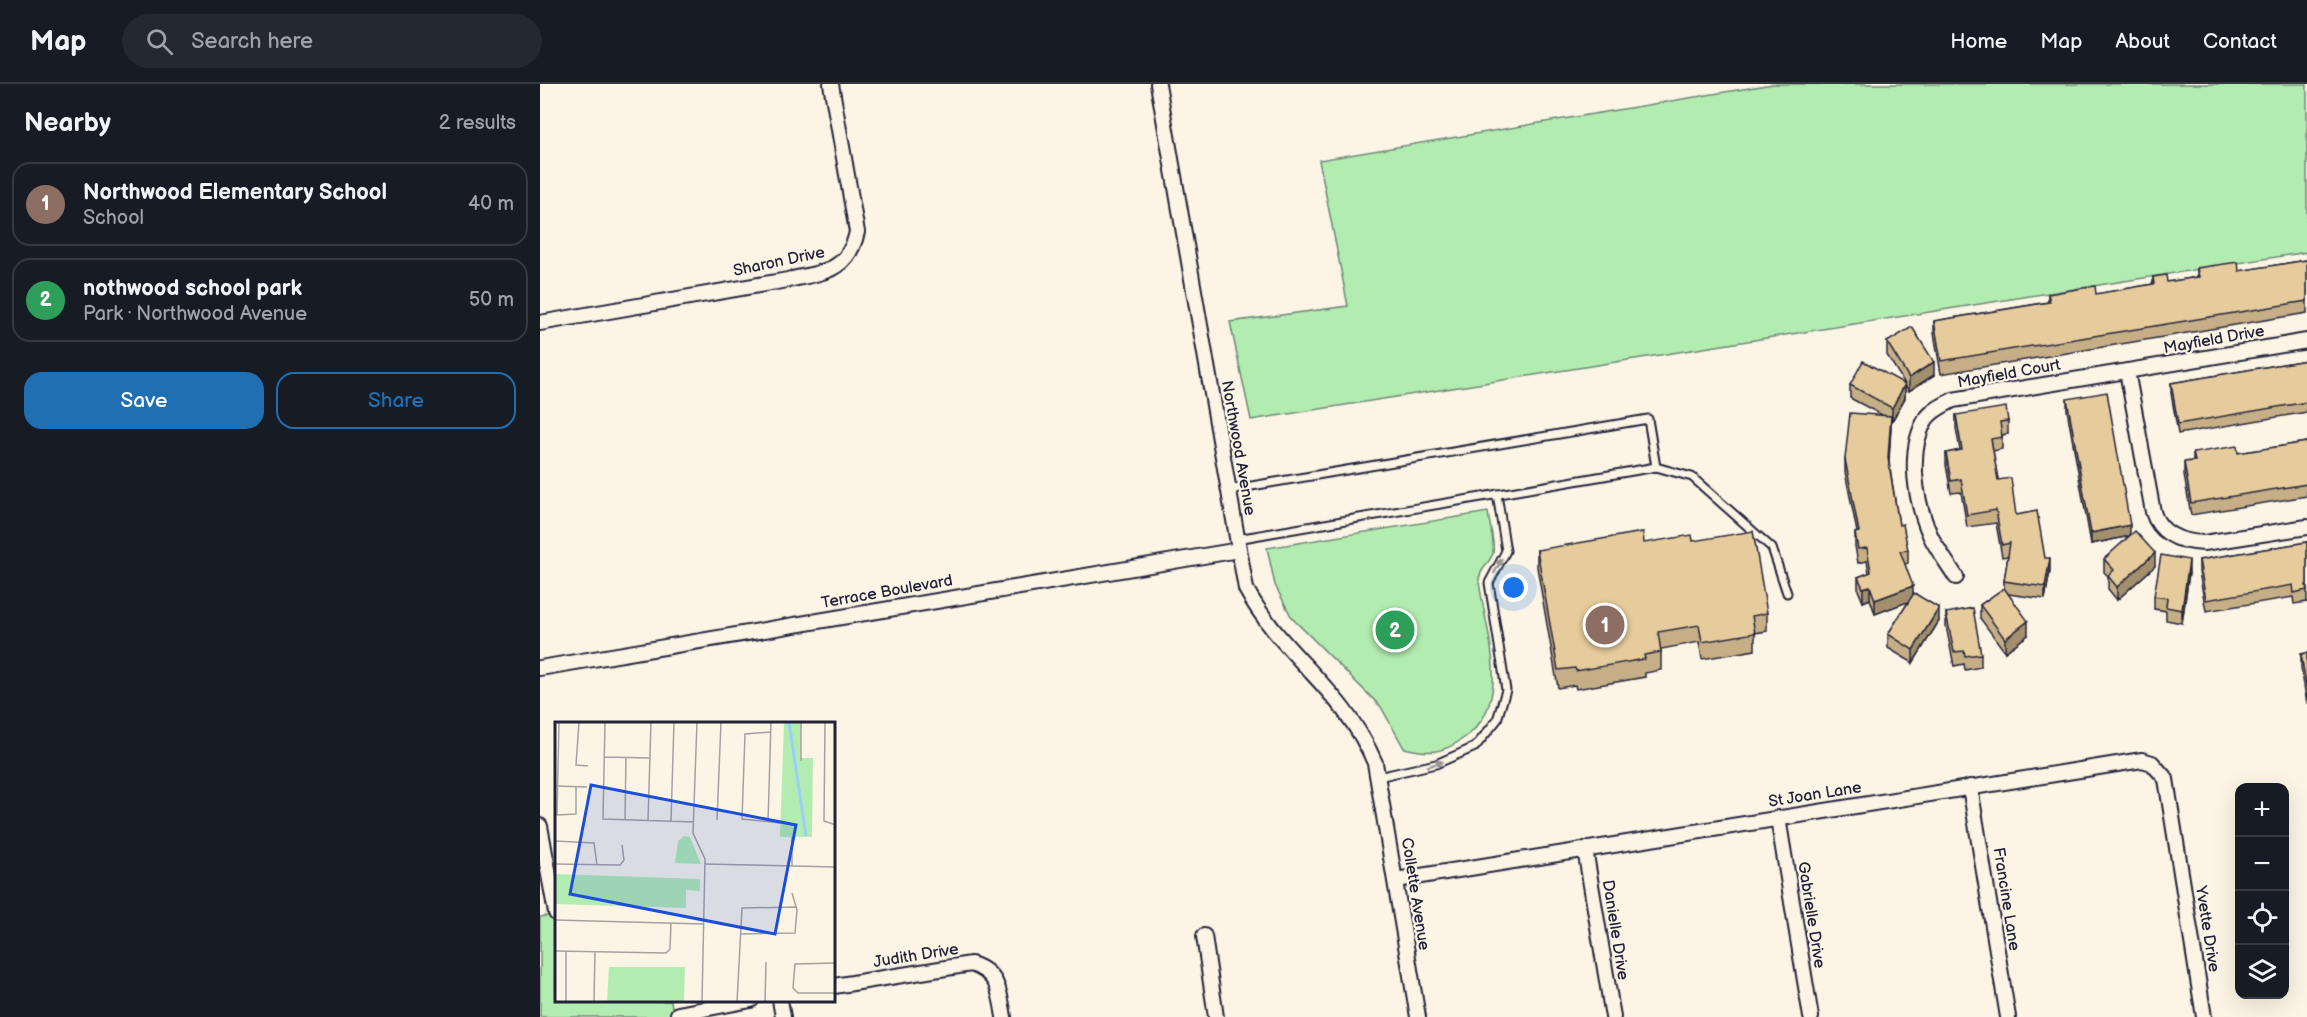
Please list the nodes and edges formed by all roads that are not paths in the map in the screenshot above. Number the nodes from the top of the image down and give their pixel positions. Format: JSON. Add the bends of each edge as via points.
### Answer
{"nodes":[{"id":1,"x":831,"y":84,"type":"edge"},
{"id":2,"x":1158,"y":84,"type":"edge"},
{"id":3,"x":540,"y":323,"type":"edge"},
{"id":4,"x":2307,"y":341,"type":"edge"},
{"id":5,"x":2127,"y":371,"type":"junction"},
{"id":6,"x":1656,"y":467,"type":"junction"},
{"id":7,"x":1228,"y":489,"type":"junction"},
{"id":8,"x":1497,"y":494,"type":"junction"},
{"id":9,"x":2307,"y":527,"type":"edge"},
{"id":10,"x":1238,"y":544,"type":"junction"},
{"id":11,"x":1956,"y":578,"type":"dead end"},
{"id":12,"x":1787,"y":592,"type":"dead end"},
{"id":13,"x":540,"y":668,"type":"edge"},
{"id":14,"x":1378,"y":777,"type":"junction"},
{"id":15,"x":1971,"y":787,"type":"junction"},
{"id":16,"x":1778,"y":818,"type":"junction"},
{"id":17,"x":540,"y":826,"type":"edge"},
{"id":18,"x":2177,"y":846,"type":"joint"},
{"id":19,"x":1585,"y":849,"type":"junction"},
{"id":20,"x":1396,"y":880,"type":"junction"},
{"id":21,"x":555,"y":908,"type":"edge"},
{"id":22,"x":1204,"y":936,"type":"dead end"},
{"id":23,"x":836,"y":986,"type":"edge"},
{"id":24,"x":741,"y":1002,"type":"edge"},
{"id":25,"x":780,"y":1002,"type":"edge"},
{"id":26,"x":678,"y":1014,"type":"dead end"},
{"id":27,"x":783,"y":1017,"type":"edge"},
{"id":28,"x":1004,"y":1017,"type":"edge"},
{"id":29,"x":1216,"y":1017,"type":"edge"},
{"id":30,"x":1418,"y":1017,"type":"edge"},
{"id":31,"x":1613,"y":1017,"type":"edge"},
{"id":32,"x":1811,"y":1017,"type":"edge"},
{"id":33,"x":2008,"y":1017,"type":"edge"},
{"id":34,"x":2204,"y":1017,"type":"edge"}],
"edges":[{"from":1,"to":3,"type":"street","name":"Sharon Drive","via":[[857,232],[853,247],[838,266],[788,280]]},
{"from":2,"to":7,"type":"street","name":"Northwood Avenue"},
{"from":4,"to":5,"type":"street","name":"Mayfield Drive"},
{"from":5,"to":9,"type":"street","via":[[2153,512],[2156,523],[2166,532],[2187,542],[2204,543]]},
{"from":5,"to":11,"type":"street","name":"Mayfield Court","via":[[1953,400],[1927,418],[1914,455],[1916,476],[1931,537]]},
{"from":6,"to":7,"type":"lane","via":[[1647,419]]},
{"from":6,"to":8,"type":"lane"},
{"from":6,"to":12,"type":"lane","via":[[1692,477],[1772,549]]},
{"from":7,"to":10,"type":"street","name":"Northwood Avenue"},
{"from":8,"to":10,"type":"lane"},
{"from":14,"to":8,"type":"lane","one_way":true,"via":[[1436,764],[1475,747],[1497,720],[1506,690],[1489,583],[1506,551]]},
{"from":10,"to":13,"type":"street","name":"Terrace Boulevard"},
{"from":10,"to":14,"type":"street","name":"Northwood Avenue","via":[[1246,589],[1259,613],[1347,711],[1366,743]]},
{"from":14,"to":20,"type":"street","name":"Collette Avenue"},
{"from":15,"to":16,"type":"street","name":"St Joan Lane"},
{"from":15,"to":18,"type":"street","name":"St Joan Lane","via":[[2142,760],[2152,763],[2166,779]]},
{"from":15,"to":33,"type":"street","name":"Francine Lane"},
{"from":16,"to":19,"type":"street","name":"St Joan Lane"},
{"from":16,"to":32,"type":"street","name":"Gabrielle Drive"},
{"from":17,"to":21,"type":"street"},
{"from":18,"to":34,"type":"street","name":"Yvette Drive"},
{"from":19,"to":20,"type":"street","name":"St Joan Lane"},
{"from":19,"to":31,"type":"street","name":"Danielle Drive"},
{"from":20,"to":30,"type":"street","name":"Collette Avenue"},
{"from":22,"to":29,"type":"street"},
{"from":23,"to":28,"type":"street","name":"Judith Drive","via":[[971,964],[982,968],[997,983]]},
{"from":24,"to":26,"type":"street"},
{"from":25,"to":27,"type":"street"}]}
